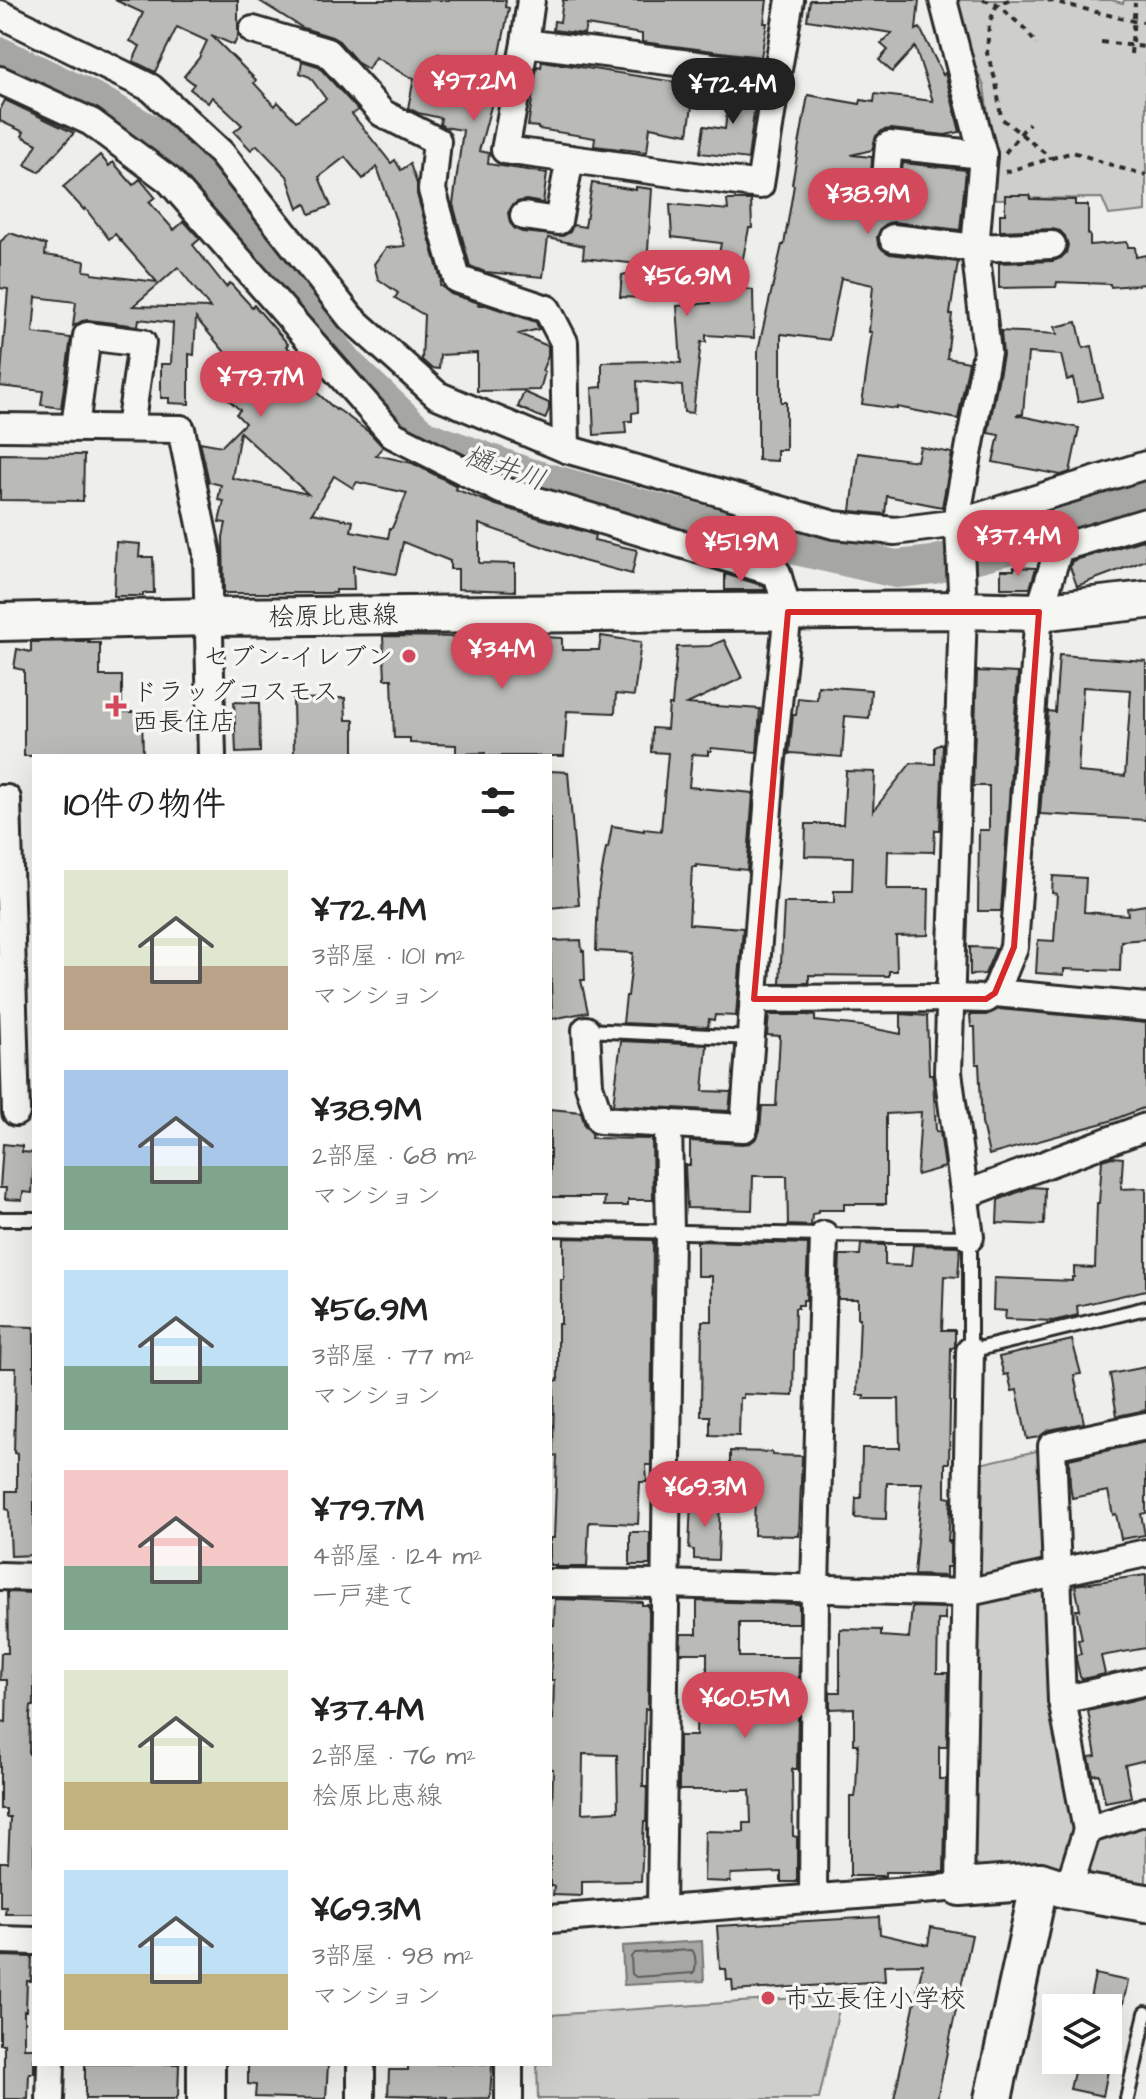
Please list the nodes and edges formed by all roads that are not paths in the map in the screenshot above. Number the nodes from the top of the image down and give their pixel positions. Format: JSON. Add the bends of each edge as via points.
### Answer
{"nodes":[{"id":1,"x":531,"y":0,"type":"edge"},
{"id":2,"x":790,"y":0,"type":"edge"},
{"id":3,"x":943,"y":0,"type":"edge"},
{"id":4,"x":0,"y":14,"type":"edge"},
{"id":5,"x":253,"y":30,"type":"dead end"},
{"id":6,"x":525,"y":43,"type":"junction"},
{"id":7,"x":777,"y":75,"type":"junction"},
{"id":8,"x":0,"y":80,"type":"edge"},
{"id":9,"x":570,"y":159,"type":"junction"},
{"id":10,"x":995,"y":161,"type":"junction"},
{"id":11,"x":886,"y":177,"type":"dead end"},
{"id":12,"x":524,"y":216,"type":"dead end"},
{"id":13,"x":893,"y":238,"type":"dead end"},
{"id":14,"x":1052,"y":245,"type":"dead end"},
{"id":15,"x":975,"y":248,"type":"junction"},
{"id":16,"x":0,"y":427,"type":"edge"},
{"id":17,"x":75,"y":427,"type":"junction"},
{"id":18,"x":130,"y":428,"type":"junction"},
{"id":19,"x":566,"y":449,"type":"junction"},
{"id":20,"x":1146,"y":465,"type":"edge"},
{"id":21,"x":1146,"y":522,"type":"edge"},
{"id":22,"x":958,"y":523,"type":"junction"},
{"id":23,"x":962,"y":595,"type":"junction"},
{"id":24,"x":1146,"y":600,"type":"edge"},
{"id":25,"x":788,"y":612,"type":"junction"},
{"id":26,"x":1039,"y":612,"type":"junction"},
{"id":27,"x":209,"y":617,"type":"junction"},
{"id":28,"x":0,"y":622,"type":"edge"},
{"id":29,"x":212,"y":754,"type":"edge"},
{"id":30,"x":0,"y":799,"type":"edge"},
{"id":31,"x":995,"y":993,"type":"junction"},
{"id":32,"x":949,"y":998,"type":"junction"},
{"id":33,"x":754,"y":999,"type":"junction"},
{"id":34,"x":1146,"y":1007,"type":"edge"},
{"id":35,"x":586,"y":1030,"type":"joint"},
{"id":36,"x":751,"y":1038,"type":"junction"},
{"id":37,"x":21,"y":1110,"type":"dead end"},
{"id":38,"x":668,"y":1123,"type":"junction"},
{"id":39,"x":1146,"y":1127,"type":"edge"},
{"id":40,"x":964,"y":1195,"type":"junction"},
{"id":41,"x":0,"y":1219,"type":"edge"},
{"id":42,"x":32,"y":1219,"type":"edge"},
{"id":43,"x":552,"y":1229,"type":"edge"},
{"id":44,"x":670,"y":1232,"type":"junction"},
{"id":45,"x":824,"y":1235,"type":"junction"},
{"id":46,"x":970,"y":1237,"type":"junction"},
{"id":47,"x":1146,"y":1308,"type":"edge"},
{"id":48,"x":970,"y":1351,"type":"junction"},
{"id":49,"x":1146,"y":1426,"type":"edge"},
{"id":50,"x":1146,"y":1553,"type":"edge"},
{"id":51,"x":1058,"y":1573,"type":"junction"},
{"id":52,"x":0,"y":1576,"type":"edge"},
{"id":53,"x":32,"y":1577,"type":"edge"},
{"id":54,"x":552,"y":1583,"type":"edge"},
{"id":55,"x":664,"y":1584,"type":"junction"},
{"id":56,"x":815,"y":1589,"type":"junction"},
{"id":57,"x":965,"y":1593,"type":"junction"},
{"id":58,"x":1146,"y":1681,"type":"edge"},
{"id":59,"x":1062,"y":1700,"type":"junction"},
{"id":60,"x":1146,"y":1811,"type":"edge"},
{"id":61,"x":1087,"y":1830,"type":"junction"},
{"id":62,"x":1054,"y":1885,"type":"junction"},
{"id":63,"x":960,"y":1887,"type":"junction"},
{"id":64,"x":813,"y":1899,"type":"junction"},
{"id":65,"x":1146,"y":1903,"type":"edge"},
{"id":66,"x":661,"y":1910,"type":"junction"},
{"id":67,"x":552,"y":1919,"type":"edge"},
{"id":68,"x":0,"y":1940,"type":"edge"},
{"id":69,"x":32,"y":1941,"type":"edge"},
{"id":70,"x":1146,"y":2013,"type":"edge"},
{"id":71,"x":51,"y":2066,"type":"edge"},
{"id":72,"x":206,"y":2066,"type":"edge"},
{"id":73,"x":361,"y":2066,"type":"edge"},
{"id":74,"x":509,"y":2066,"type":"edge"},
{"id":75,"x":50,"y":2099,"type":"edge"},
{"id":76,"x":206,"y":2099,"type":"edge"},
{"id":77,"x":361,"y":2099,"type":"edge"},
{"id":78,"x":509,"y":2099,"type":"edge"},
{"id":79,"x":993,"y":2099,"type":"edge"},
{"id":80,"x":1127,"y":2099,"type":"edge"}],
"edges":[{"from":1,"to":6,"type":"street"},
{"from":2,"to":7,"type":"street"},
{"from":3,"to":10,"type":"street"},
{"from":4,"to":19,"type":"street","via":[[151,88],[221,153],[351,318],[437,395]]},
{"from":5,"to":19,"type":"street","via":[[327,52],[382,113],[437,141],[432,190],[457,279],[547,309],[564,342]]},
{"from":6,"to":7,"type":"street"},
{"from":6,"to":9,"type":"street","via":[[505,150]]},
{"from":7,"to":9,"type":"street","via":[[760,185]]},
{"from":8,"to":25,"type":"street","via":[[91,122],[169,180],[393,435],[501,490],[777,573]]},
{"from":9,"to":12,"type":"street","via":[[558,221]]},
{"from":10,"to":11,"type":"street","via":[[889,145]]},
{"from":10,"to":15,"type":"street"},
{"from":13,"to":15,"type":"street"},
{"from":14,"to":15,"type":"street"},
{"from":15,"to":22,"type":"street","via":[[987,352]]},
{"from":16,"to":17,"type":"street"},
{"from":17,"to":18,"type":"street"},
{"from":17,"to":18,"type":"street","via":[[87,336],[142,343]]},
{"from":18,"to":27,"type":"street","via":[[181,429],[207,553]]},
{"from":19,"to":22,"type":"street","via":[[834,525],[895,531]]},
{"from":20,"to":22,"type":"street"},
{"from":21,"to":26,"type":"street","via":[[1059,548]]},
{"from":22,"to":23,"type":"street"},
{"from":23,"to":25,"type":"main road","name":"桧原比恵線"},
{"from":23,"to":26,"type":"main road","name":"桧原比恵線"},
{"from":23,"to":32,"type":"street"},
{"from":24,"to":26,"type":"main road","name":"桧原比恵線"},
{"from":25,"to":27,"type":"main road","name":"桧原比恵線"},
{"from":25,"to":33,"type":"street"},
{"from":26,"to":31,"type":"street","via":[[1014,947]]},
{"from":27,"to":28,"type":"main road","name":"桧原比恵線"},
{"from":27,"to":29,"type":"street"},
{"from":30,"to":37,"type":"street","via":[[7,799]]},
{"from":31,"to":32,"type":"street","via":[[986,999]]},
{"from":31,"to":34,"type":"street"},
{"from":32,"to":33,"type":"street"},
{"from":32,"to":40,"type":"street","via":[[948,1072]]},
{"from":33,"to":36,"type":"street"},
{"from":35,"to":36,"type":"lane"},
{"from":35,"to":38,"type":"street","via":[[589,1085],[600,1120]]},
{"from":36,"to":38,"type":"street","via":[[744,1128]]},
{"from":38,"to":44,"type":"street"},
{"from":39,"to":40,"type":"street"},
{"from":40,"to":46,"type":"street"},
{"from":41,"to":42,"type":"lane"},
{"from":43,"to":44,"type":"lane"},
{"from":44,"to":45,"type":"lane"},
{"from":44,"to":55,"type":"street"},
{"from":45,"to":46,"type":"lane"},
{"from":45,"to":56,"type":"street"},
{"from":46,"to":48,"type":"lane"},
{"from":47,"to":48,"type":"lane"},
{"from":48,"to":57,"type":"street"},
{"from":49,"to":51,"type":"street","via":[[1052,1446]]},
{"from":50,"to":51,"type":"street"},
{"from":51,"to":57,"type":"street"},
{"from":51,"to":59,"type":"street"},
{"from":52,"to":53,"type":"street"},
{"from":54,"to":55,"type":"street"},
{"from":55,"to":56,"type":"street"},
{"from":55,"to":66,"type":"street"},
{"from":56,"to":57,"type":"street"},
{"from":56,"to":64,"type":"street"},
{"from":57,"to":63,"type":"street"},
{"from":58,"to":59,"type":"street"},
{"from":59,"to":61,"type":"street"},
{"from":60,"to":61,"type":"street"},
{"from":61,"to":62,"type":"street"},
{"from":62,"to":63,"type":"main road"},
{"from":62,"to":65,"type":"main road"},
{"from":62,"to":79,"type":"main road"},
{"from":63,"to":64,"type":"street"},
{"from":64,"to":66,"type":"street"},
{"from":66,"to":67,"type":"street"},
{"from":68,"to":69,"type":"street"},
{"from":70,"to":80,"type":"lane"},
{"from":71,"to":75,"type":"street"},
{"from":72,"to":76,"type":"main road"},
{"from":73,"to":77,"type":"street"},
{"from":74,"to":78,"type":"street"}]}
